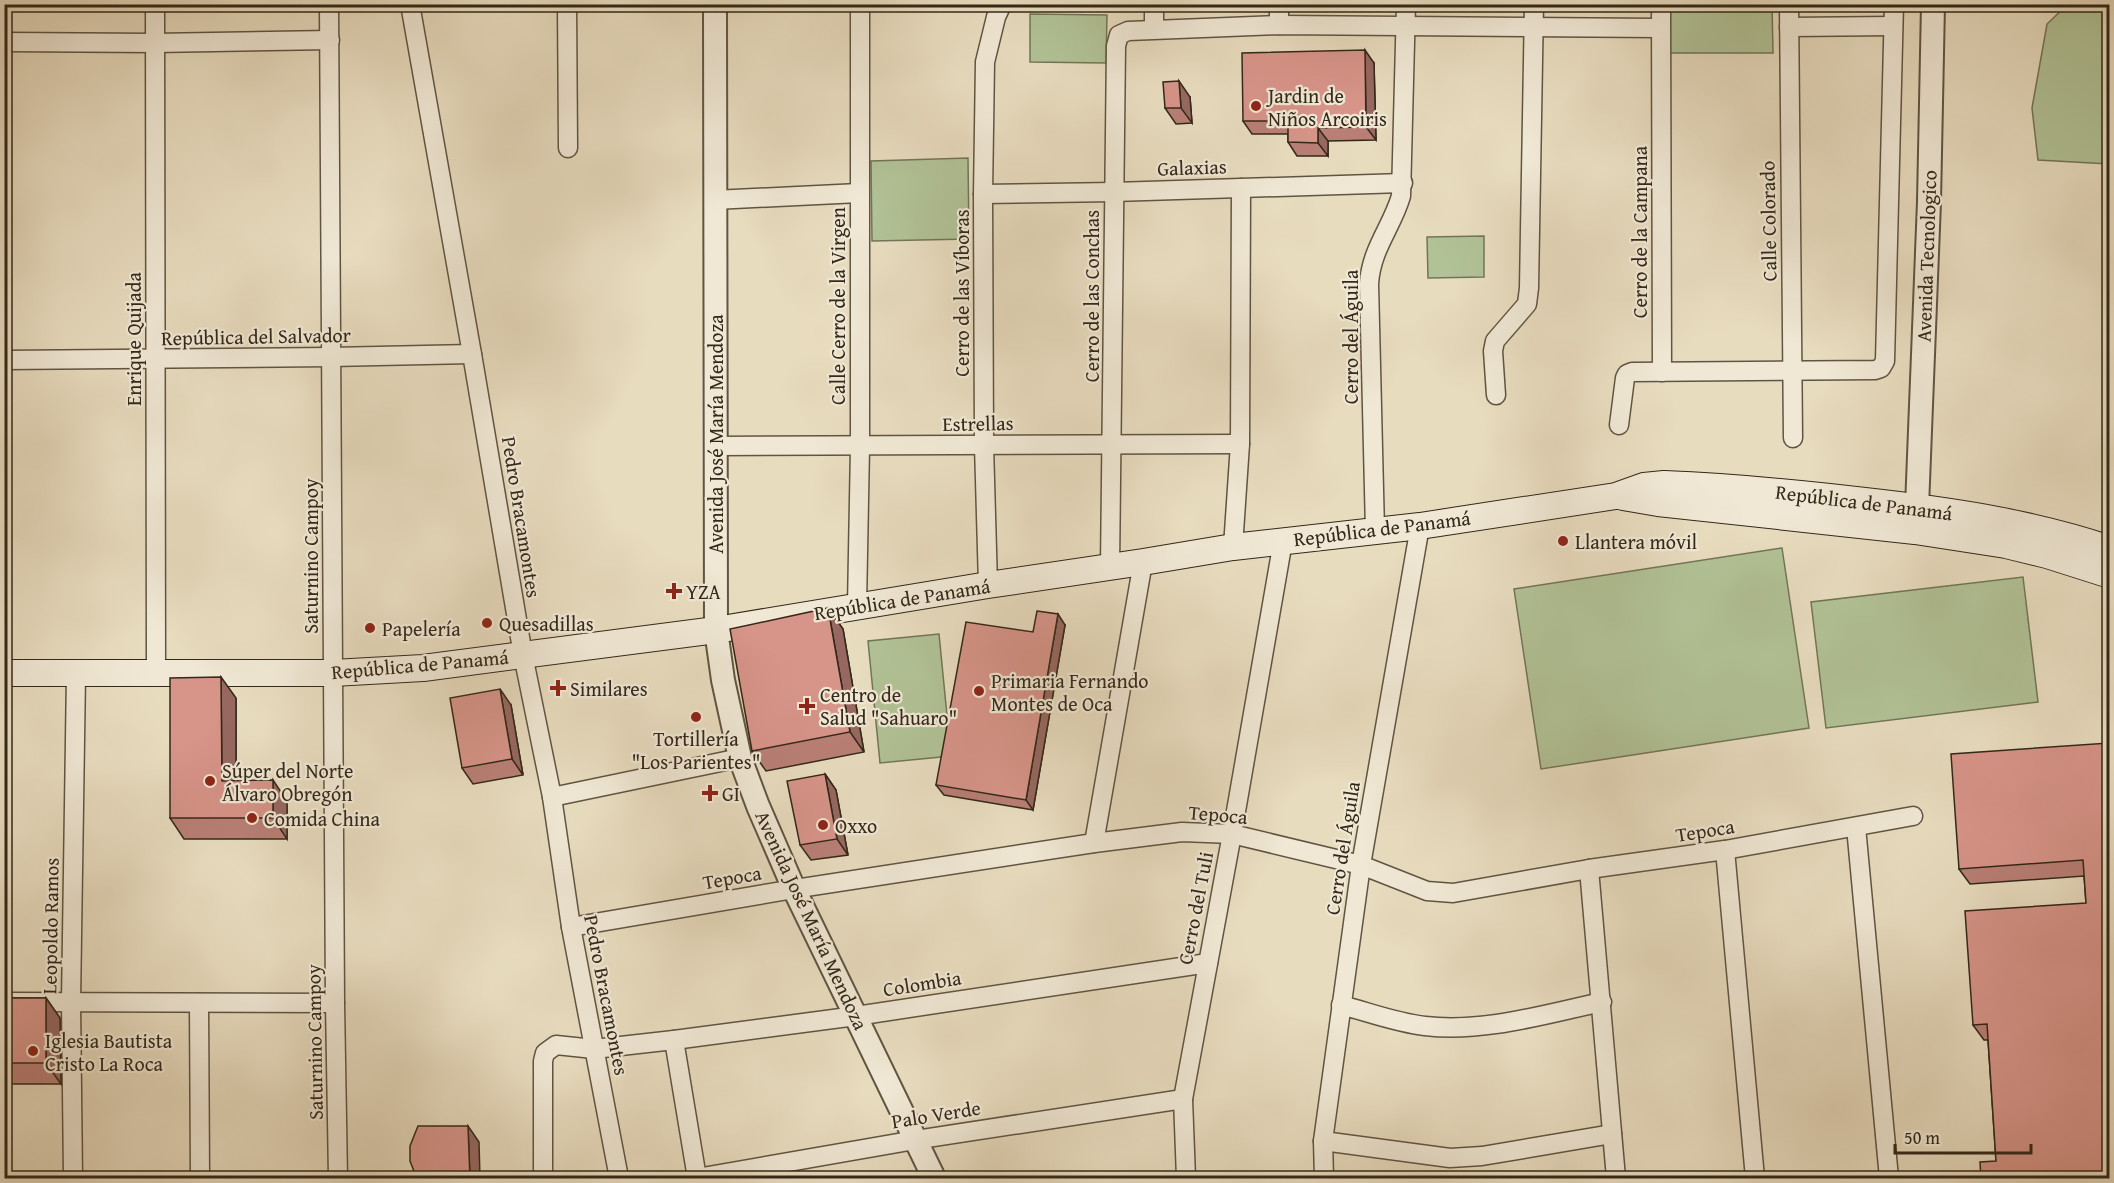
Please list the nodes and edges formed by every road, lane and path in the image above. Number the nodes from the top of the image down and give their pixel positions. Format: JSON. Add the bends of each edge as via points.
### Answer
{"nodes":[{"id":1,"x":155,"y":4,"type":"edge"},
{"id":2,"x":329,"y":4,"type":"edge"},
{"id":3,"x":410,"y":4,"type":"edge"},
{"id":4,"x":567,"y":4,"type":"edge"},
{"id":5,"x":715,"y":4,"type":"edge"},
{"id":6,"x":860,"y":4,"type":"edge"},
{"id":7,"x":1002,"y":4,"type":"edge"},
{"id":8,"x":1154,"y":4,"type":"edge"},
{"id":9,"x":1279,"y":4,"type":"edge"},
{"id":10,"x":1406,"y":4,"type":"edge"},
{"id":11,"x":1534,"y":4,"type":"edge"},
{"id":12,"x":1660,"y":4,"type":"edge"},
{"id":13,"x":1789,"y":4,"type":"edge"},
{"id":14,"x":1894,"y":4,"type":"edge"},
{"id":15,"x":1933,"y":4,"type":"edge"},
{"id":16,"x":1279,"y":25,"type":"junction"},
{"id":17,"x":1893,"y":26,"type":"junction"},
{"id":18,"x":1406,"y":27,"type":"junction"},
{"id":19,"x":1789,"y":27,"type":"junction"},
{"id":20,"x":1533,"y":28,"type":"junction"},
{"id":21,"x":1660,"y":28,"type":"junction"},
{"id":22,"x":1154,"y":29,"type":"junction"},
{"id":23,"x":330,"y":40,"type":"junction"},
{"id":24,"x":4,"y":42,"type":"edge"},
{"id":25,"x":155,"y":43,"type":"junction"},
{"id":26,"x":568,"y":148,"type":"dead end"},
{"id":27,"x":1403,"y":183,"type":"junction"},
{"id":28,"x":1241,"y":188,"type":"junction"},
{"id":29,"x":1114,"y":192,"type":"junction"},
{"id":30,"x":859,"y":193,"type":"junction"},
{"id":31,"x":983,"y":194,"type":"junction"},
{"id":32,"x":714,"y":200,"type":"junction"},
{"id":33,"x":472,"y":354,"type":"junction"},
{"id":34,"x":331,"y":357,"type":"junction"},
{"id":35,"x":4,"y":360,"type":"edge"},
{"id":36,"x":156,"y":360,"type":"junction"},
{"id":37,"x":1792,"y":371,"type":"junction"},
{"id":38,"x":1662,"y":372,"type":"junction"},
{"id":39,"x":1496,"y":395,"type":"dead end"},
{"id":40,"x":1619,"y":425,"type":"dead end"},
{"id":41,"x":1793,"y":438,"type":"dead end"},
{"id":42,"x":1240,"y":444,"type":"junction"},
{"id":43,"x":984,"y":445,"type":"junction"},
{"id":44,"x":1113,"y":445,"type":"junction"},
{"id":45,"x":716,"y":446,"type":"junction"},
{"id":46,"x":860,"y":447,"type":"junction"},
{"id":47,"x":1616,"y":496,"type":"junction"},
{"id":48,"x":1658,"y":503,"type":"junction"},
{"id":49,"x":1917,"y":507,"type":"junction"},
{"id":50,"x":1420,"y":526,"type":"junction"},
{"id":51,"x":1375,"y":531,"type":"junction"},
{"id":52,"x":1283,"y":541,"type":"junction"},
{"id":53,"x":1233,"y":547,"type":"junction"},
{"id":54,"x":2109,"y":549,"type":"edge"},
{"id":55,"x":1143,"y":562,"type":"junction"},
{"id":56,"x":2109,"y":566,"type":"edge"},
{"id":57,"x":1110,"y":567,"type":"junction"},
{"id":58,"x":2109,"y":575,"type":"edge"},
{"id":59,"x":988,"y":585,"type":"junction"},
{"id":60,"x":858,"y":606,"type":"junction"},
{"id":61,"x":716,"y":630,"type":"junction"},
{"id":62,"x":523,"y":655,"type":"junction"},
{"id":63,"x":156,"y":673,"type":"junction"},
{"id":64,"x":333,"y":673,"type":"junction"},
{"id":65,"x":4,"y":674,"type":"edge"},
{"id":66,"x":76,"y":674,"type":"junction"},
{"id":67,"x":740,"y":758,"type":"junction"},
{"id":68,"x":552,"y":797,"type":"junction"},
{"id":69,"x":1913,"y":816,"type":"dead end"},
{"id":70,"x":1856,"y":827,"type":"junction"},
{"id":71,"x":1232,"y":834,"type":"junction"},
{"id":72,"x":1094,"y":843,"type":"junction"},
{"id":73,"x":1725,"y":850,"type":"junction"},
{"id":74,"x":1361,"y":865,"type":"junction"},
{"id":75,"x":1589,"y":869,"type":"junction"},
{"id":76,"x":794,"y":889,"type":"junction"},
{"id":77,"x":571,"y":927,"type":"junction"},
{"id":78,"x":1208,"y":963,"type":"junction"},
{"id":79,"x":4,"y":1002,"type":"edge"},
{"id":80,"x":71,"y":1002,"type":"junction"},
{"id":81,"x":1602,"y":1002,"type":"junction"},
{"id":82,"x":199,"y":1003,"type":"junction"},
{"id":83,"x":335,"y":1003,"type":"junction"},
{"id":84,"x":1341,"y":1005,"type":"junction"},
{"id":85,"x":856,"y":1016,"type":"junction"},
{"id":86,"x":674,"y":1040,"type":"junction"},
{"id":87,"x":594,"y":1049,"type":"junction"},
{"id":88,"x":1183,"y":1099,"type":"junction"},
{"id":89,"x":1612,"y":1134,"type":"junction"},
{"id":90,"x":915,"y":1140,"type":"junction"},
{"id":91,"x":1323,"y":1141,"type":"junction"},
{"id":92,"x":697,"y":1178,"type":"edge"},
{"id":93,"x":73,"y":1179,"type":"edge"},
{"id":94,"x":200,"y":1179,"type":"edge"},
{"id":95,"x":338,"y":1179,"type":"edge"},
{"id":96,"x":543,"y":1179,"type":"edge"},
{"id":97,"x":619,"y":1179,"type":"edge"},
{"id":98,"x":934,"y":1179,"type":"edge"},
{"id":99,"x":1186,"y":1179,"type":"edge"},
{"id":100,"x":1324,"y":1179,"type":"edge"},
{"id":101,"x":1617,"y":1179,"type":"edge"},
{"id":102,"x":1755,"y":1179,"type":"edge"},
{"id":103,"x":1889,"y":1179,"type":"edge"}],
"edges":[{"from":1,"to":25,"type":"street","name":"Enrique Quijada"},
{"from":2,"to":23,"type":"street","name":"Saturnino Campoy"},
{"from":3,"to":33,"type":"street","name":"Pedro Bracamontes"},
{"from":4,"to":26,"type":"street"},
{"from":5,"to":32,"type":"street","name":"Avenida José María Mendoza"},
{"from":6,"to":30,"type":"street","name":"Calle Cerro de la Virgen"},
{"from":7,"to":31,"type":"street","name":"Cerro de las Víboras","via":[[985,62]]},
{"from":8,"to":22,"type":"street"},
{"from":9,"to":16,"type":"street"},
{"from":10,"to":18,"type":"street","name":"Cerro del Águila"},
{"from":11,"to":20,"type":"street"},
{"from":12,"to":21,"type":"street","name":"Cerro de la Campana"},
{"from":13,"to":19,"type":"street","name":"Calle Colorado"},
{"from":14,"to":17,"type":"street"},
{"from":15,"to":49,"type":"street","name":"Avenida Tecnologico"},
{"from":16,"to":18,"type":"street"},
{"from":16,"to":22,"type":"street"},
{"from":17,"to":19,"type":"street"},
{"from":17,"to":37,"type":"street","via":[[1885,361],[1875,370]]},
{"from":18,"to":20,"type":"street"},
{"from":18,"to":27,"type":"street","name":"Cerro del Águila"},
{"from":19,"to":37,"type":"street","name":"Calle Colorado"},
{"from":20,"to":21,"type":"street"},
{"from":20,"to":39,"type":"street","via":[[1530,288],[1527,304],[1495,341]]},
{"from":21,"to":38,"type":"street","name":"Cerro de la Campana"},
{"from":22,"to":29,"type":"street","name":"Cerro de las Conchas","via":[[1119,35],[1116,46]]},
{"from":23,"to":25,"type":"street"},
{"from":23,"to":34,"type":"street","name":"Saturnino Campoy"},
{"from":24,"to":25,"type":"street"},
{"from":25,"to":36,"type":"street","name":"Enrique Quijada"},
{"from":27,"to":28,"type":"street","name":"Galaxias"},
{"from":27,"to":51,"type":"street","name":"Cerro del Águila","via":[[1398,207],[1370,267]]},
{"from":28,"to":29,"type":"street","name":"Galaxias"},
{"from":28,"to":42,"type":"street"},
{"from":29,"to":31,"type":"street","name":"Galaxias"},
{"from":29,"to":44,"type":"street","name":"Cerro de las Conchas"},
{"from":30,"to":32,"type":"street"},
{"from":30,"to":46,"type":"street","name":"Calle Cerro de la Virgen"},
{"from":31,"to":43,"type":"street","name":"Cerro de las Víboras"},
{"from":32,"to":45,"type":"street","name":"Avenida José María Mendoza"},
{"from":33,"to":34,"type":"street","name":"República del Salvador"},
{"from":33,"to":62,"type":"street","name":"Pedro Bracamontes"},
{"from":34,"to":36,"type":"street","name":"República del Salvador"},
{"from":34,"to":64,"type":"street","name":"Saturnino Campoy"},
{"from":35,"to":36,"type":"street","name":"República del Salvador"},
{"from":36,"to":63,"type":"street","name":"Enrique Quijada"},
{"from":37,"to":38,"type":"street"},
{"from":37,"to":41,"type":"street","name":"Calle Colorado"},
{"from":38,"to":40,"type":"street","via":[[1627,374]]},
{"from":42,"to":44,"type":"street","name":"Estrellas"},
{"from":42,"to":53,"type":"street"},
{"from":43,"to":44,"type":"street","name":"Estrellas"},
{"from":43,"to":46,"type":"street","name":"Estrellas"},
{"from":43,"to":59,"type":"street","name":"Cerro de las Víboras"},
{"from":44,"to":57,"type":"street","name":"Cerro de las Conchas"},
{"from":45,"to":46,"type":"street","name":"Estrellas"},
{"from":45,"to":61,"type":"street","name":"Avenida José María Mendoza"},
{"from":46,"to":60,"type":"street","name":"Calle Cerro de la Virgen"},
{"from":47,"to":48,"type":"main road","name":"República de Panamá"},
{"from":47,"to":49,"type":"main road","name":"República de Panamá","via":[[1664,484],[1804,493]]},
{"from":47,"to":50,"type":"main road","name":"República de Panamá"},
{"from":48,"to":49,"type":"main road","via":[[1708,495],[1900,517],[1910,515]]},
{"from":48,"to":58,"type":"main road","name":"República de Panamá","via":[[2006,545]]},
{"from":49,"to":54,"type":"main road","name":"República de Panamá","via":[[2055,532]]},
{"from":49,"to":56,"type":"main road","via":[[1919,515],[1928,521],[2068,549]]},
{"from":50,"to":51,"type":"main road","name":"República de Panamá"},
{"from":50,"to":74,"type":"street","name":"Cerro del Águila"},
{"from":51,"to":52,"type":"main road","name":"República de Panamá"},
{"from":52,"to":53,"type":"main road","name":"República de Panamá"},
{"from":52,"to":71,"type":"street","name":"Cerro del Tuli"},
{"from":53,"to":55,"type":"main road","name":"República de Panamá"},
{"from":55,"to":57,"type":"main road","name":"República de Panamá"},
{"from":55,"to":72,"type":"street"},
{"from":57,"to":59,"type":"main road","name":"República de Panamá"},
{"from":59,"to":60,"type":"main road","name":"República de Panamá"},
{"from":60,"to":61,"type":"main road","name":"República de Panamá"},
{"from":61,"to":62,"type":"main road","name":"República de Panamá"},
{"from":61,"to":67,"type":"street","name":"Avenida José María Mendoza"},
{"from":62,"to":64,"type":"main road","name":"República de Panamá","via":[[423,668]]},
{"from":62,"to":68,"type":"street","name":"Pedro Bracamontes"},
{"from":63,"to":64,"type":"main road","name":"República de Panamá"},
{"from":63,"to":66,"type":"main road","name":"República de Panamá"},
{"from":64,"to":83,"type":"street","name":"Saturnino Campoy"},
{"from":65,"to":66,"type":"main road","name":"República de Panamá"},
{"from":66,"to":80,"type":"street","name":"Leopoldo Ramos"},
{"from":67,"to":68,"type":"street"},
{"from":67,"to":76,"type":"street","name":"Avenida José María Mendoza"},
{"from":68,"to":77,"type":"street","name":"Pedro Bracamontes"},
{"from":69,"to":70,"type":"street","name":"Tepoca"},
{"from":70,"to":73,"type":"street","name":"Tepoca"},
{"from":70,"to":103,"type":"street"},
{"from":71,"to":72,"type":"street","name":"Tepoca","via":[[1182,832]]},
{"from":71,"to":74,"type":"street","name":"Tepoca"},
{"from":71,"to":78,"type":"street","name":"Cerro del Tuli"},
{"from":72,"to":76,"type":"street","name":"Tepoca"},
{"from":73,"to":75,"type":"street","name":"Tepoca"},
{"from":73,"to":102,"type":"street"},
{"from":74,"to":75,"type":"street","name":"Tepoca","via":[[1438,893]]},
{"from":74,"to":84,"type":"street","name":"Cerro del Águila"},
{"from":75,"to":81,"type":"street"},
{"from":76,"to":77,"type":"street","name":"Tepoca"},
{"from":76,"to":85,"type":"street","name":"Avenida José María Mendoza"},
{"from":77,"to":87,"type":"street","name":"Pedro Bracamontes"},
{"from":78,"to":85,"type":"street","name":"Colombia"},
{"from":78,"to":88,"type":"street","name":"Cerro del Tuli"},
{"from":79,"to":80,"type":"street"},
{"from":80,"to":82,"type":"street"},
{"from":80,"to":93,"type":"street","name":"Leopoldo Ramos"},
{"from":81,"to":84,"type":"street","via":[[1519,1020],[1448,1028],[1423,1026]]},
{"from":81,"to":89,"type":"street"},
{"from":82,"to":83,"type":"street"},
{"from":82,"to":94,"type":"street"},
{"from":83,"to":95,"type":"street","name":"Saturnino Campoy"},
{"from":84,"to":91,"type":"street","name":"Cerro del Águila"},
{"from":85,"to":86,"type":"street","name":"Colombia"},
{"from":85,"to":90,"type":"street","name":"Avenida José María Mendoza"},
{"from":86,"to":87,"type":"street","name":"Colombia"},
{"from":86,"to":92,"type":"street"},
{"from":87,"to":96,"type":"street","name":"Colombia","via":[[556,1046],[545,1053]]},
{"from":87,"to":97,"type":"street","name":"Pedro Bracamontes"},
{"from":88,"to":90,"type":"street","name":"Palo Verde"},
{"from":88,"to":99,"type":"street","name":"Cerro del Tuli"},
{"from":89,"to":91,"type":"street","via":[[1450,1158]]},
{"from":89,"to":101,"type":"street"},
{"from":90,"to":92,"type":"street","name":"Palo Verde"},
{"from":90,"to":98,"type":"street","name":"Avenida José María Mendoza"},
{"from":91,"to":100,"type":"street","name":"Cerro del Águila"}]}
